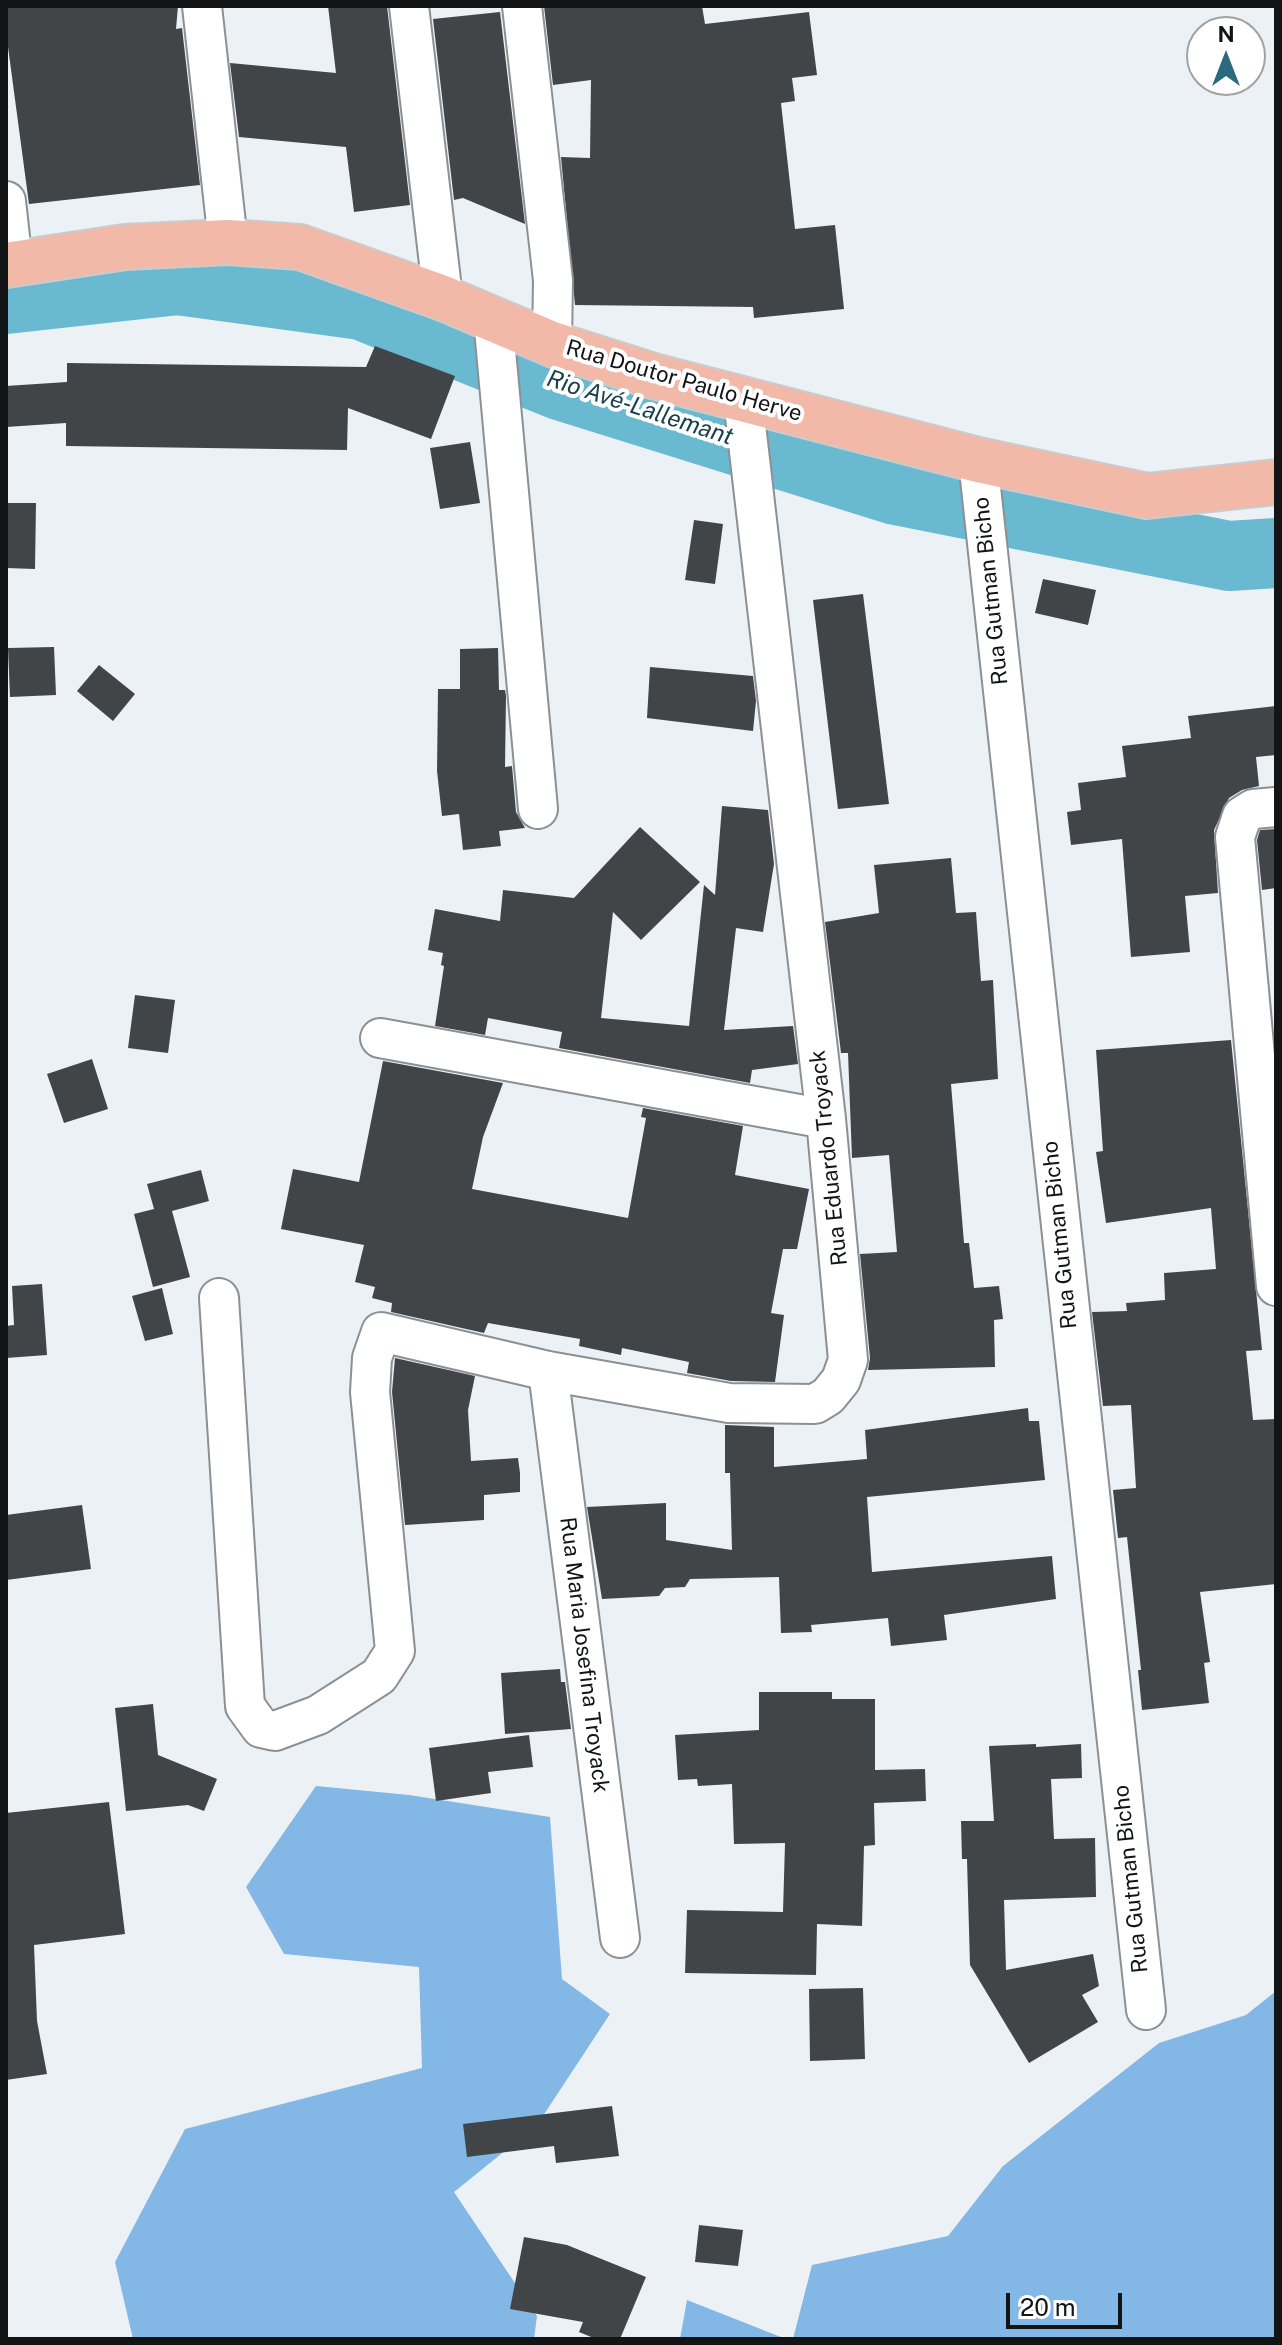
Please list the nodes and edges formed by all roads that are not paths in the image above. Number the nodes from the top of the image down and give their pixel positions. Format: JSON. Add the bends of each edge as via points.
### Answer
{"nodes":[{"id":1,"x":202,"y":6,"type":"edge"},
{"id":2,"x":409,"y":6,"type":"edge"},
{"id":3,"x":522,"y":6,"type":"edge"},
{"id":4,"x":6,"y":201,"type":"edge"},
{"id":5,"x":228,"y":242,"type":"junction"},
{"id":6,"x":10,"y":265,"type":"edge"},
{"id":7,"x":443,"y":298,"type":"junction"},
{"id":8,"x":495,"y":333,"type":"junction"},
{"id":9,"x":552,"y":344,"type":"junction"},
{"id":10,"x":744,"y":411,"type":"junction"},
{"id":11,"x":978,"y":470,"type":"junction"},
{"id":12,"x":1276,"y":482,"type":"edge"},
{"id":13,"x":1276,"y":807,"type":"edge"},
{"id":14,"x":538,"y":809,"type":"dead end"},
{"id":15,"x":380,"y":1038,"type":"dead end"},
{"id":16,"x":826,"y":1119,"type":"junction"},
{"id":17,"x":1276,"y":1286,"type":"edge"},
{"id":18,"x":219,"y":1298,"type":"dead end"},
{"id":19,"x":548,"y":1371,"type":"junction"},
{"id":20,"x":620,"y":1938,"type":"dead end"},
{"id":21,"x":1146,"y":2010,"type":"dead end"}],
"edges":[{"from":1,"to":5,"type":"street"},
{"from":2,"to":7,"type":"street"},
{"from":3,"to":9,"type":"street","via":[[553,280]]},
{"from":4,"to":6,"type":"street"},
{"from":5,"to":6,"type":"main road","name":"Rua Doutor Paulo Herve","via":[[125,247]]},
{"from":5,"to":7,"type":"main road","name":"Rua Doutor Paulo Herve","via":[[300,247]]},
{"from":7,"to":8,"type":"main road","name":"Rua Doutor Paulo Herve"},
{"from":8,"to":9,"type":"main road","name":"Rua Doutor Paulo Herve"},
{"from":8,"to":14,"type":"street"},
{"from":9,"to":10,"type":"main road","name":"Rua Doutor Paulo Herve"},
{"from":10,"to":11,"type":"main road","name":"Rua Doutor Paulo Herve"},
{"from":10,"to":16,"type":"street","name":"Rua Eduardo Troyack"},
{"from":11,"to":12,"type":"main road","name":"Rua Doutor Paulo Herve","via":[[1147,496]]},
{"from":11,"to":21,"type":"street","name":"Rua Gutman Bicho"},
{"from":13,"to":17,"type":"street","via":[[1242,816],[1235,837]]},
{"from":15,"to":16,"type":"street"},
{"from":16,"to":19,"type":"street","name":"Rua Eduardo Troyack","via":[[848,1360],[828,1396],[815,1404],[729,1403]]},
{"from":18,"to":19,"type":"street","name":"Rua Eduardo Troyack","via":[[245,1706],[261,1728],[275,1731],[318,1715],[379,1676],[395,1651],[370,1392],[372,1358],[381,1332]]},
{"from":19,"to":20,"type":"street","name":"Rua Maria Josefina Troyack"}]}
